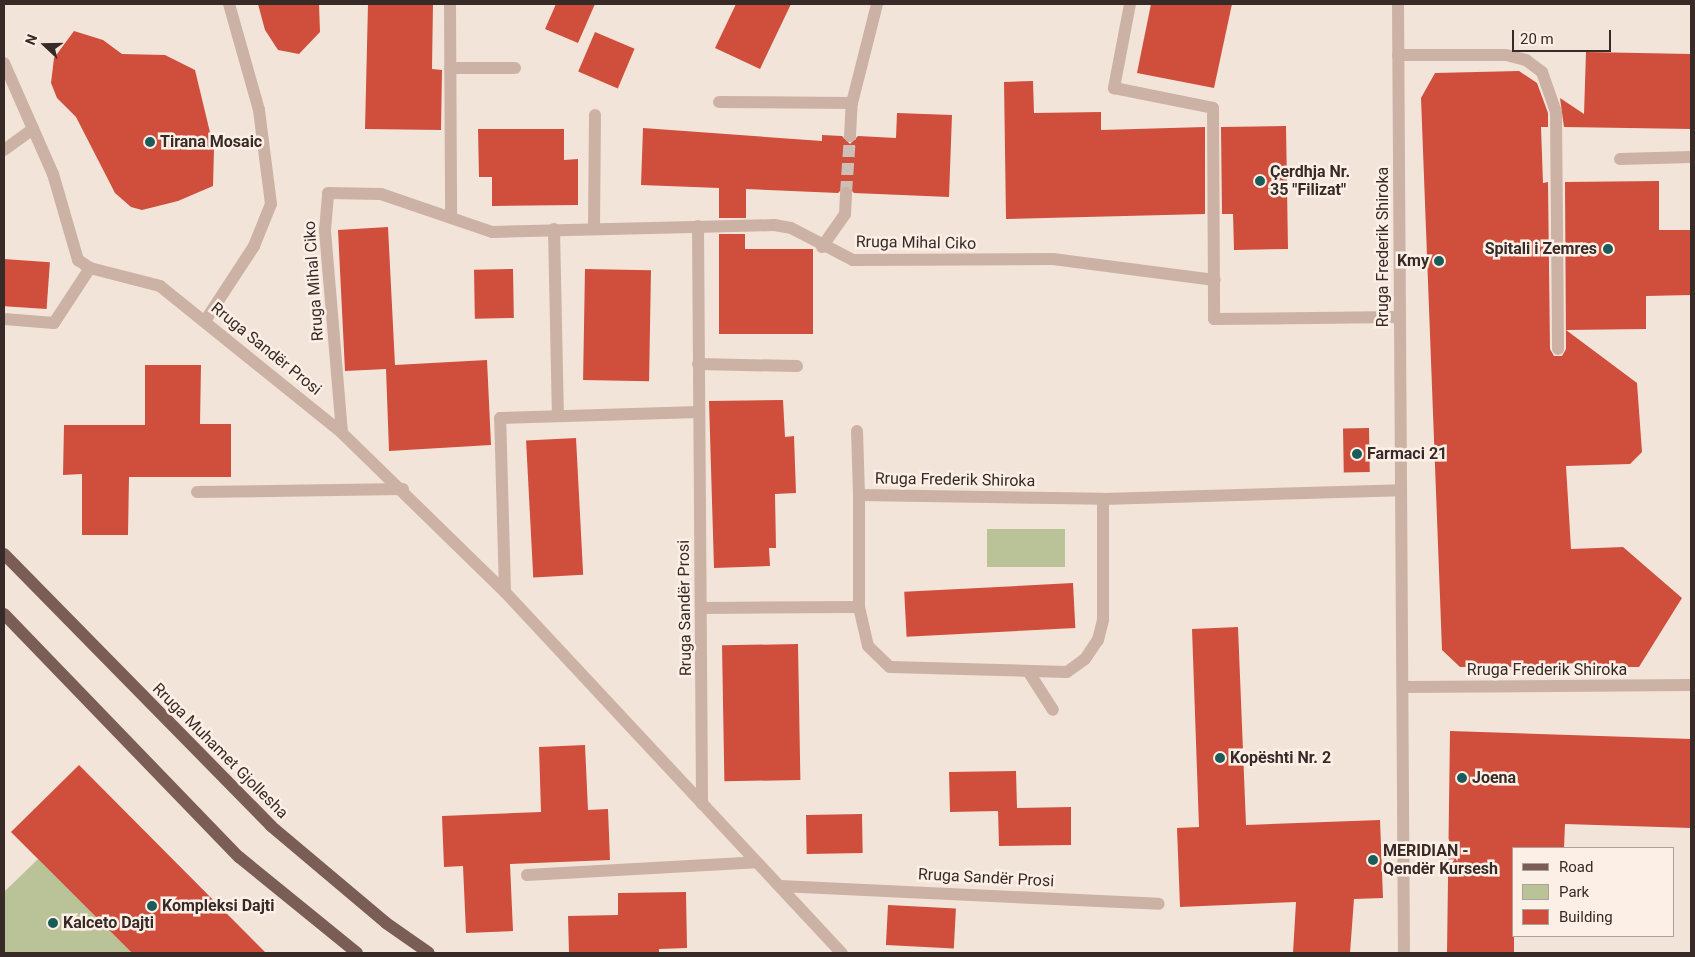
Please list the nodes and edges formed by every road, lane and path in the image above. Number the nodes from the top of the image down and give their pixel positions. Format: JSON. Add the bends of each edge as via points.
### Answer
{"nodes":[{"id":1,"x":450,"y":4,"type":"edge"},
{"id":2,"x":877,"y":4,"type":"edge"},
{"id":3,"x":1130,"y":4,"type":"edge"},
{"id":4,"x":1398,"y":4,"type":"edge"},
{"id":5,"x":230,"y":7,"type":"edge"},
{"id":6,"x":1398,"y":55,"type":"junction"},
{"id":7,"x":4,"y":63,"type":"edge"},
{"id":8,"x":450,"y":68,"type":"junction"},
{"id":9,"x":515,"y":68,"type":"dead end"},
{"id":10,"x":718,"y":102,"type":"dead end"},
{"id":11,"x":852,"y":103,"type":"junction"},
{"id":12,"x":596,"y":115,"type":"dead end"},
{"id":13,"x":33,"y":129,"type":"junction"},
{"id":14,"x":850,"y":136,"type":"tunnel mouth"},
{"id":15,"x":4,"y":150,"type":"edge"},
{"id":16,"x":1691,"y":157,"type":"edge"},
{"id":17,"x":1620,"y":159,"type":"dead end"},
{"id":18,"x":846,"y":193,"type":"tunnel mouth"},
{"id":19,"x":451,"y":218,"type":"junction"},
{"id":20,"x":698,"y":226,"type":"junction"},
{"id":21,"x":594,"y":228,"type":"junction"},
{"id":22,"x":554,"y":229,"type":"junction"},
{"id":23,"x":822,"y":247,"type":"junction"},
{"id":24,"x":90,"y":268,"type":"junction"},
{"id":25,"x":1214,"y":280,"type":"junction"},
{"id":26,"x":1400,"y":317,"type":"junction"},
{"id":27,"x":4,"y":319,"type":"edge"},
{"id":28,"x":205,"y":321,"type":"junction"},
{"id":29,"x":1558,"y":348,"type":"dead end"},
{"id":30,"x":698,"y":364,"type":"junction"},
{"id":31,"x":797,"y":366,"type":"dead end"},
{"id":32,"x":699,"y":412,"type":"junction"},
{"id":33,"x":558,"y":416,"type":"junction"},
{"id":34,"x":857,"y":431,"type":"dead end"},
{"id":35,"x":342,"y":433,"type":"junction"},
{"id":36,"x":403,"y":489,"type":"junction"},
{"id":37,"x":1401,"y":490,"type":"junction"},
{"id":38,"x":197,"y":492,"type":"dead end"},
{"id":39,"x":859,"y":495,"type":"junction"},
{"id":40,"x":1103,"y":500,"type":"junction"},
{"id":41,"x":4,"y":554,"type":"edge"},
{"id":42,"x":504,"y":592,"type":"junction"},
{"id":43,"x":859,"y":607,"type":"junction"},
{"id":44,"x":701,"y":608,"type":"junction"},
{"id":45,"x":4,"y":614,"type":"edge"},
{"id":46,"x":1028,"y":671,"type":"junction"},
{"id":47,"x":1691,"y":686,"type":"edge"},
{"id":48,"x":1402,"y":687,"type":"junction"},
{"id":49,"x":1053,"y":710,"type":"dead end"},
{"id":50,"x":702,"y":804,"type":"junction"},
{"id":51,"x":757,"y":862,"type":"junction"},
{"id":52,"x":527,"y":875,"type":"dead end"},
{"id":53,"x":780,"y":886,"type":"junction"},
{"id":54,"x":1159,"y":904,"type":"dead end"},
{"id":55,"x":357,"y":953,"type":"edge"},
{"id":56,"x":429,"y":953,"type":"edge"},
{"id":57,"x":842,"y":953,"type":"edge"},
{"id":58,"x":1404,"y":953,"type":"edge"}],
"edges":[{"from":1,"to":8,"type":"street"},
{"from":2,"to":11,"type":"street"},
{"from":3,"to":25,"type":"street","via":[[1114,88],[1214,108]]},
{"from":4,"to":6,"type":"street","name":"Rruga Frederik Shiroka"},
{"from":5,"to":28,"type":"street","via":[[259,110],[271,204],[254,246]]},
{"from":6,"to":26,"type":"street","name":"Rruga Frederik Shiroka"},
{"from":6,"to":29,"type":"street","via":[[1506,55],[1526,60],[1542,72],[1556,112]]},
{"from":7,"to":13,"type":"street"},
{"from":8,"to":9,"type":"street"},
{"from":8,"to":19,"type":"street"},
{"from":10,"to":11,"type":"street"},
{"from":11,"to":14,"type":"street"},
{"from":12,"to":21,"type":"street"},
{"from":13,"to":15,"type":"street"},
{"from":13,"to":24,"type":"street","via":[[53,174],[72,248],[78,260]]},
{"from":16,"to":17,"type":"street"},
{"from":18,"to":23,"type":"street","via":[[845,214]]},
{"from":19,"to":22,"type":"street","name":"Rruga Mihal Ciko","via":[[492,232]]},
{"from":19,"to":35,"type":"street","name":"Rruga Mihal Ciko","via":[[381,194],[328,194],[325,230]]},
{"from":20,"to":21,"type":"street","name":"Rruga Mihal Ciko"},
{"from":20,"to":23,"type":"street","name":"Rruga Mihal Ciko","via":[[774,225],[791,228]]},
{"from":20,"to":30,"type":"street","name":"Rruga Sandër Prosi"},
{"from":21,"to":22,"type":"street","name":"Rruga Mihal Ciko"},
{"from":22,"to":33,"type":"street"},
{"from":23,"to":25,"type":"street","name":"Rruga Mihal Ciko","via":[[853,260],[1053,259]]},
{"from":24,"to":27,"type":"street","via":[[54,322]]},
{"from":24,"to":28,"type":"street","name":"Rruga Sandër Prosi","via":[[160,286]]},
{"from":25,"to":26,"type":"street","via":[[1214,319]]},
{"from":26,"to":37,"type":"street","name":"Rruga Frederik Shiroka"},
{"from":28,"to":35,"type":"street","name":"Rruga Sandër Prosi"},
{"from":30,"to":31,"type":"street"},
{"from":30,"to":32,"type":"street","name":"Rruga Sandër Prosi"},
{"from":32,"to":33,"type":"street"},
{"from":32,"to":44,"type":"street","name":"Rruga Sandër Prosi"},
{"from":33,"to":42,"type":"street","via":[[500,418]]},
{"from":34,"to":39,"type":"street"},
{"from":35,"to":36,"type":"street","name":"Rruga Sandër Prosi"},
{"from":36,"to":38,"type":"street"},
{"from":36,"to":42,"type":"street","name":"Rruga Sandër Prosi"},
{"from":37,"to":40,"type":"street","name":"Rruga Frederik Shiroka"},
{"from":37,"to":48,"type":"street","name":"Rruga Frederik Shiroka"},
{"from":39,"to":40,"type":"street","name":"Rruga Frederik Shiroka"},
{"from":39,"to":43,"type":"street","name":"Rruga Frederik Shiroka"},
{"from":40,"to":46,"type":"street","name":"Rruga Frederik Shiroka","via":[[1103,620],[1098,640],[1086,660],[1067,672]]},
{"from":41,"to":56,"type":"main road","name":"Rruga Muhamet Gjollesha","via":[[271,826],[386,923]]},
{"from":42,"to":50,"type":"street","name":"Rruga Sandër Prosi"},
{"from":43,"to":44,"type":"street"},
{"from":43,"to":46,"type":"street","name":"Rruga Frederik Shiroka","via":[[868,646],[890,667]]},
{"from":44,"to":50,"type":"street","name":"Rruga Sandër Prosi"},
{"from":45,"to":55,"type":"main road","via":[[239,857]]},
{"from":46,"to":49,"type":"street"},
{"from":47,"to":48,"type":"street","name":"Rruga Frederik Shiroka"},
{"from":48,"to":58,"type":"street","name":"Rruga Frederik Shiroka"},
{"from":50,"to":51,"type":"street","name":"Rruga Sandër Prosi"},
{"from":51,"to":52,"type":"street"},
{"from":51,"to":53,"type":"street","name":"Rruga Sandër Prosi"},
{"from":53,"to":54,"type":"street","name":"Rruga Sandër Prosi"},
{"from":53,"to":57,"type":"street","name":"Rruga Sandër Prosi"}]}
